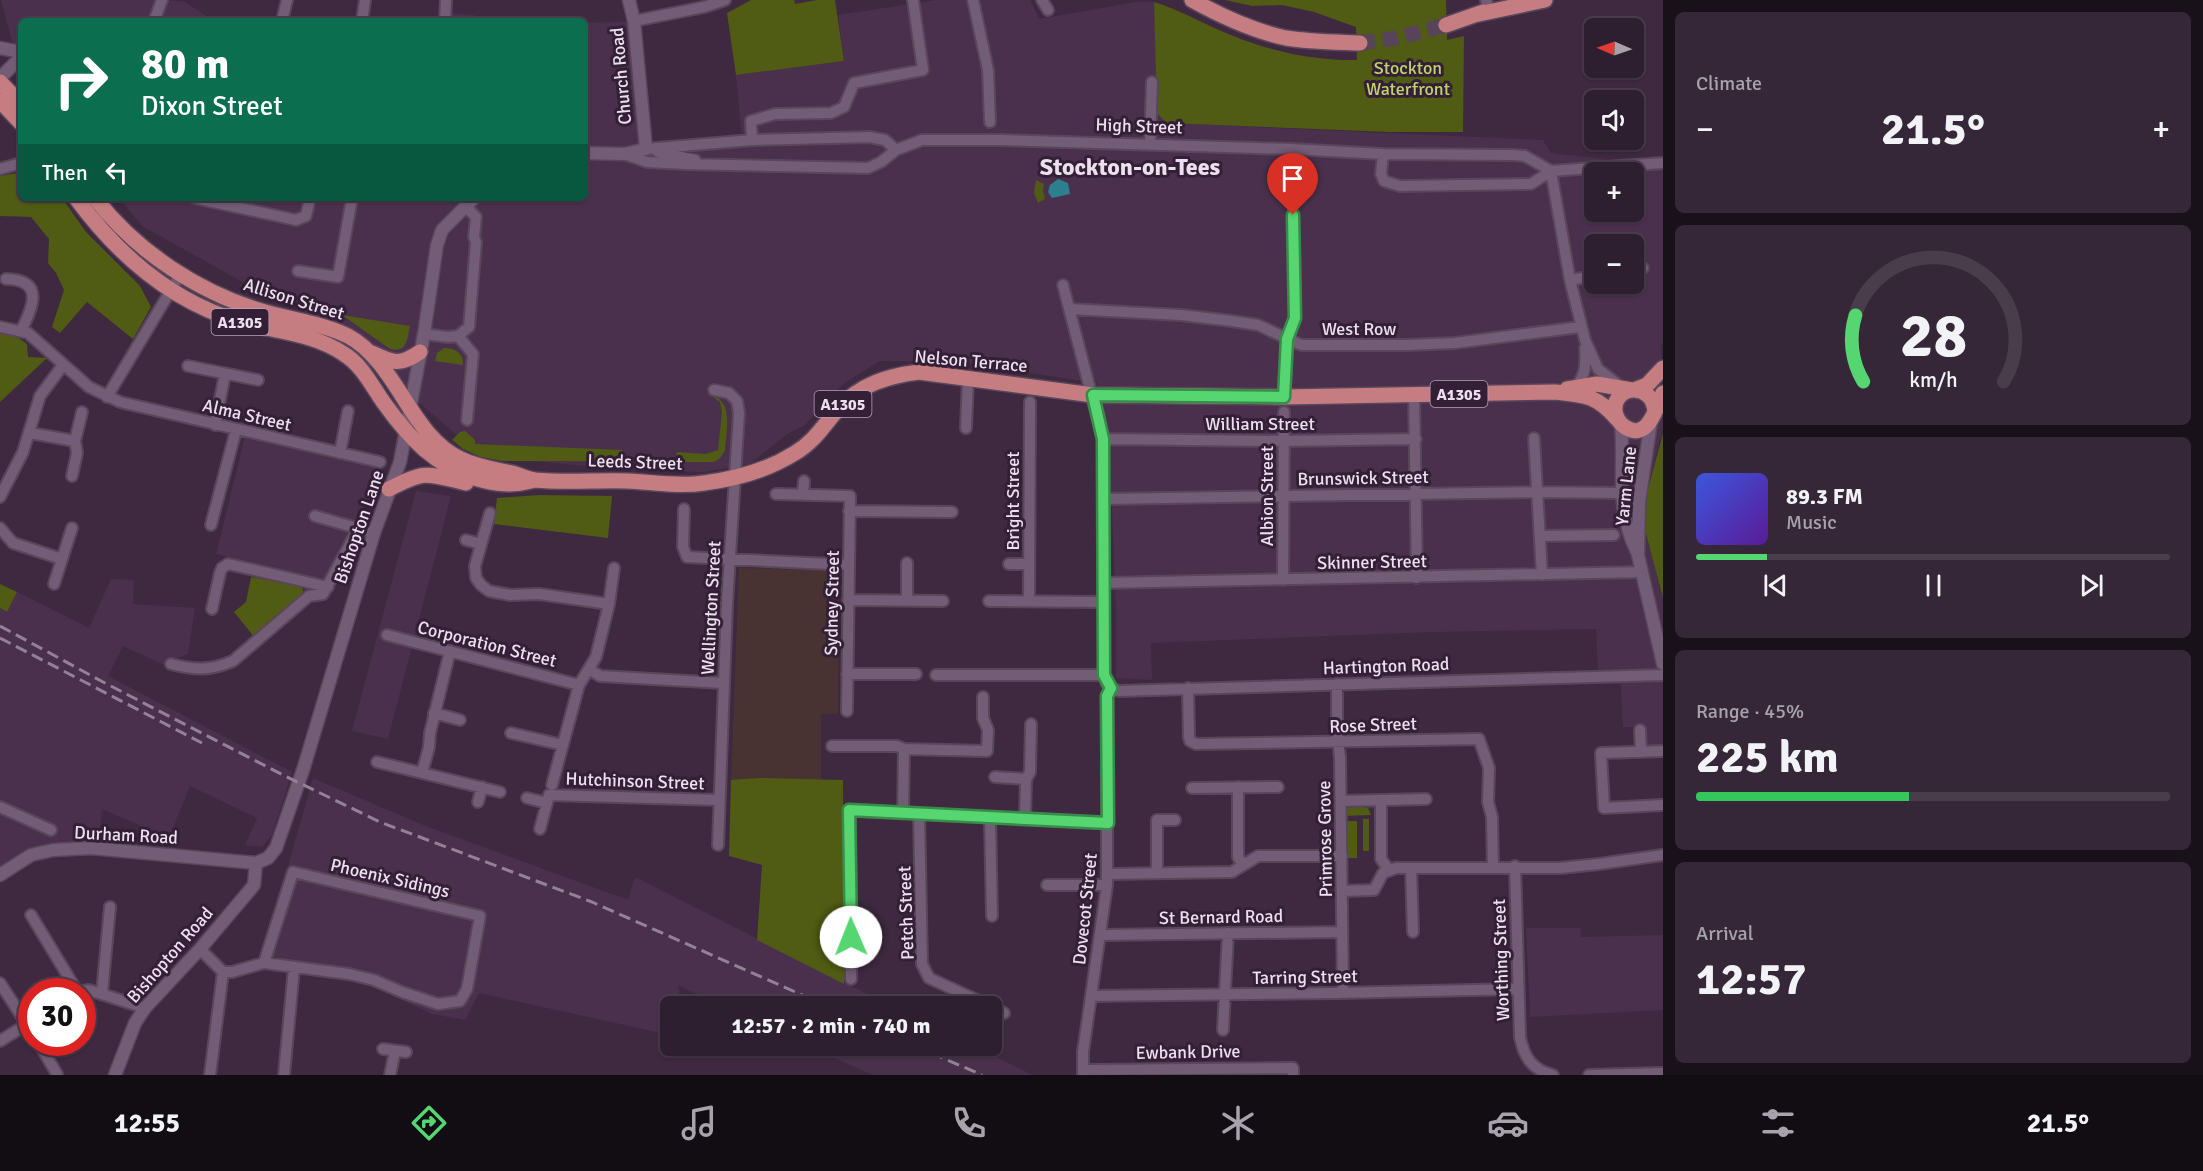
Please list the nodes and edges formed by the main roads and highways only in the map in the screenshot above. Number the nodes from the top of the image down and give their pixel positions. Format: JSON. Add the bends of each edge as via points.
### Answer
{"nodes":[{"id":1,"x":1192,"y":0,"type":"edge"},
{"id":2,"x":1511,"y":0,"type":"edge"},
{"id":3,"x":1545,"y":0,"type":"edge"},
{"id":4,"x":1487,"y":5,"type":"edge"},
{"id":5,"x":1474,"y":15,"type":"junction"},
{"id":6,"x":1446,"y":25,"type":"tunnel mouth"},
{"id":7,"x":1360,"y":43,"type":"tunnel mouth"},
{"id":8,"x":0,"y":80,"type":"edge"},
{"id":9,"x":0,"y":101,"type":"edge"},
{"id":10,"x":18,"y":101,"type":"edge"},
{"id":11,"x":18,"y":120,"type":"edge"},
{"id":12,"x":78,"y":201,"type":"edge"},
{"id":13,"x":97,"y":201,"type":"edge"},
{"id":14,"x":369,"y":352,"type":"junction"},
{"id":15,"x":420,"y":352,"type":"road end"},
{"id":16,"x":1663,"y":368,"type":"edge"},
{"id":17,"x":1629,"y":388,"type":"junction"},
{"id":18,"x":1555,"y":392,"type":"junction"},
{"id":19,"x":1663,"y":393,"type":"edge"},
{"id":20,"x":410,"y":409,"type":"joint"},
{"id":21,"x":1653,"y":417,"type":"junction"},
{"id":22,"x":1619,"y":422,"type":"junction"},
{"id":23,"x":406,"y":430,"type":"joint"},
{"id":24,"x":735,"y":478,"type":"joint"},
{"id":25,"x":533,"y":480,"type":"junction"},
{"id":26,"x":487,"y":482,"type":"junction"},
{"id":27,"x":389,"y":489,"type":"road end"}],
"edges":[{"from":1,"to":7,"type":"main road","via":[[1244,25],[1285,38]]},
{"from":2,"to":4,"type":"main road"},
{"from":3,"to":5,"type":"main road"},
{"from":4,"to":5,"type":"main road"},
{"from":5,"to":6,"type":"main road"},
{"from":8,"to":10,"type":"main road"},
{"from":9,"to":11,"type":"main road"},
{"from":12,"to":23,"type":"main road","name":"Allison Street","number":"A1305","via":[[135,265],[171,290],[238,321],[315,339],[341,351],[363,371]]},
{"from":13,"to":14,"type":"main road","name":"Allison Street","number":"A1305","via":[[143,247],[180,275],[242,305],[330,328]]},
{"from":14,"to":15,"type":"main road","via":[[400,362]]},
{"from":14,"to":20,"type":"main road","name":"Allison Street","number":"A1305"},
{"from":16,"to":17,"type":"main road","via":[[1647,386]]},
{"from":17,"to":18,"type":"main road","number":"A1305","via":[[1597,384]]},
{"from":17,"to":21,"type":"main road","via":[[1652,398]]},
{"from":17,"to":22,"type":"main road","via":[[1617,401]]},
{"from":18,"to":22,"type":"main road","number":"A1305","via":[[1593,398]]},
{"from":18,"to":24,"type":"main road","name":"Nelson Terrace","number":"A1305","via":[[1414,395],[1284,404],[1093,395],[920,372],[894,375],[858,390],[818,436],[795,454]]},
{"from":19,"to":21,"type":"main road"},
{"from":20,"to":25,"type":"main road","name":"Leeds Street","number":"A1305","via":[[432,437],[458,458]]},
{"from":21,"to":22,"type":"main road","via":[[1645,428],[1637,430]]},
{"from":23,"to":26,"type":"main road","name":"Leeds Street","number":"A1305","via":[[429,455],[456,471]]},
{"from":24,"to":25,"type":"main road","name":"Leeds Street","number":"A1305","via":[[700,484]]},
{"from":25,"to":26,"type":"main road","name":"Leeds Street","number":"A1305","via":[[517,485]]},
{"from":26,"to":27,"type":"main road","number":"A1305","via":[[465,483],[430,474]]}]}
